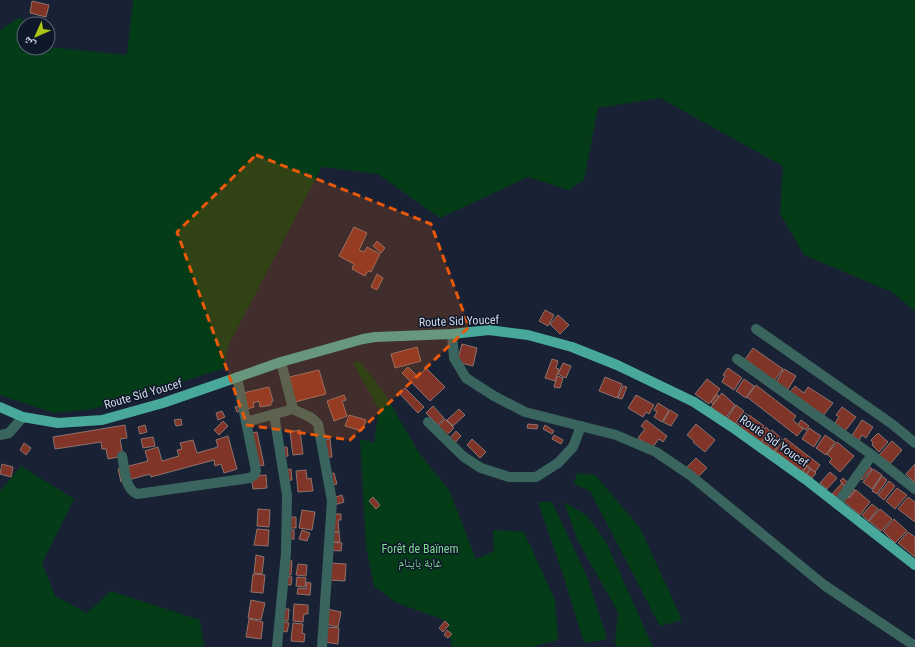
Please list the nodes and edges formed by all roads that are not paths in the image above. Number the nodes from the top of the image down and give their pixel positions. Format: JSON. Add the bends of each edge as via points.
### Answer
{"nodes":[{"id":1,"x":756,"y":329,"type":"dead end"},
{"id":2,"x":452,"y":334,"type":"junction"},
{"id":3,"x":737,"y":358,"type":"dead end"},
{"id":4,"x":281,"y":362,"type":"junction"},
{"id":5,"x":237,"y":377,"type":"junction"},
{"id":6,"x":0,"y":407,"type":"edge"},
{"id":7,"x":293,"y":409,"type":"junction"},
{"id":8,"x":274,"y":414,"type":"junction"},
{"id":9,"x":23,"y":417,"type":"junction"},
{"id":10,"x":246,"y":422,"type":"junction"},
{"id":11,"x":428,"y":422,"type":"dead end"},
{"id":12,"x":581,"y":426,"type":"junction"},
{"id":13,"x":0,"y":435,"type":"edge"},
{"id":14,"x":915,"y":443,"type":"edge"},
{"id":15,"x":122,"y":456,"type":"dead end"},
{"id":16,"x":872,"y":456,"type":"junction"},
{"id":17,"x":915,"y":489,"type":"edge"},
{"id":18,"x":837,"y":504,"type":"junction"},
{"id":19,"x":915,"y":565,"type":"edge"},
{"id":20,"x":915,"y":646,"type":"edge"},
{"id":21,"x":277,"y":647,"type":"edge"},
{"id":22,"x":322,"y":647,"type":"edge"}],
"edges":[{"from":1,"to":14,"type":"street"},
{"from":2,"to":4,"type":"main road","name":"Route Sid Youcef","via":[[375,337]]},
{"from":2,"to":12,"type":"street","via":[[454,358],[466,378],[525,412]]},
{"from":2,"to":18,"type":"main road","name":"Route Sid Youcef","via":[[489,330],[528,335],[572,347],[617,365],[694,402]]},
{"from":3,"to":16,"type":"street"},
{"from":4,"to":5,"type":"main road","name":"Route Sid Youcef"},
{"from":4,"to":7,"type":"street"},
{"from":5,"to":9,"type":"main road","name":"Route Sid Youcef","via":[[163,403],[102,420],[58,424]]},
{"from":5,"to":10,"type":"street"},
{"from":6,"to":9,"type":"main road","name":"Route Sid Youcef"},
{"from":7,"to":8,"type":"street"},
{"from":7,"to":22,"type":"street","via":[[306,414],[318,424],[332,501]]},
{"from":8,"to":10,"type":"street"},
{"from":8,"to":21,"type":"street","via":[[287,494],[286,553]]},
{"from":9,"to":13,"type":"street","via":[[9,433]]},
{"from":10,"to":15,"type":"street","via":[[256,471],[250,478],[137,494],[128,486]]},
{"from":11,"to":12,"type":"street","via":[[464,457],[481,468],[509,477],[536,477],[558,463],[573,446]]},
{"from":12,"to":20,"type":"street","via":[[616,435],[656,452],[690,475],[824,585]]},
{"from":16,"to":17,"type":"street"},
{"from":16,"to":18,"type":"street"},
{"from":18,"to":19,"type":"main road","name":"Route Sid Youcef"}]}
